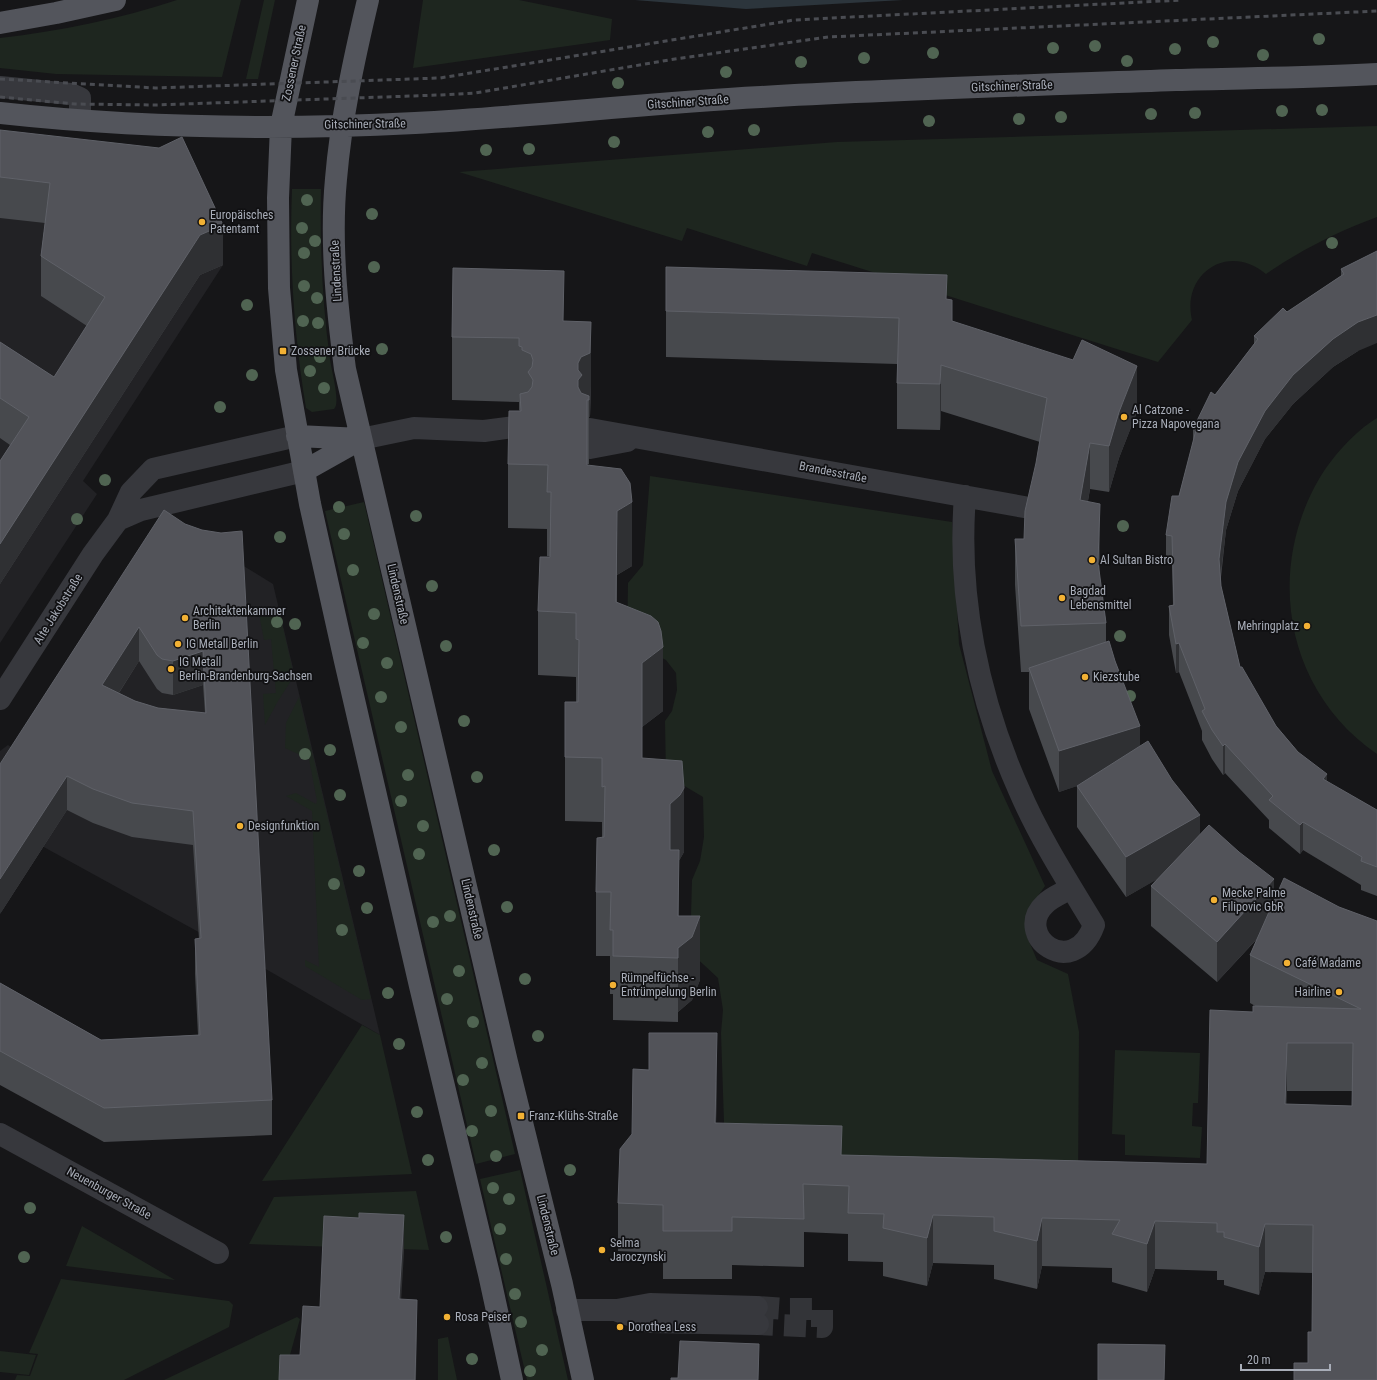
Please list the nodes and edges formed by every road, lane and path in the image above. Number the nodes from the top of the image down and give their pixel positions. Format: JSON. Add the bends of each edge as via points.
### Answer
{"nodes":[{"id":1,"x":115,"y":0,"type":"edge"},
{"id":2,"x":308,"y":0,"type":"edge"},
{"id":3,"x":368,"y":0,"type":"edge"},
{"id":4,"x":0,"y":23,"type":"edge"},
{"id":5,"x":1377,"y":74,"type":"edge"},
{"id":6,"x":0,"y":87,"type":"edge"},
{"id":7,"x":0,"y":113,"type":"edge"},
{"id":8,"x":80,"y":120,"type":"junction"},
{"id":9,"x":343,"y":125,"type":"junction"},
{"id":10,"x":281,"y":126,"type":"junction"},
{"id":11,"x":297,"y":436,"type":"junction"},
{"id":12,"x":521,"y":436,"type":"edge"},
{"id":13,"x":590,"y":438,"type":"dead end"},
{"id":14,"x":361,"y":439,"type":"junction"},
{"id":15,"x":304,"y":471,"type":"junction"},
{"id":16,"x":965,"y":496,"type":"junction"},
{"id":17,"x":1024,"y":507,"type":"edge"},
{"id":18,"x":118,"y":520,"type":"junction"},
{"id":19,"x":0,"y":699,"type":"edge"},
{"id":20,"x":1072,"y":888,"type":"dead end"},
{"id":21,"x":0,"y":1134,"type":"edge"},
{"id":22,"x":218,"y":1252,"type":"dead end"},
{"id":23,"x":567,"y":1310,"type":"junction"},
{"id":24,"x":758,"y":1316,"type":"tunnel mouth"},
{"id":25,"x":512,"y":1380,"type":"edge"},
{"id":26,"x":583,"y":1380,"type":"edge"}],
"edges":[{"from":1,"to":4,"type":"main road"},
{"from":2,"to":10,"type":"main road","name":"Zossener Straße"},
{"from":3,"to":9,"type":"main road"},
{"from":5,"to":9,"type":"main road","name":"Gitschiner Straße","via":[[897,89],[676,102],[419,123]]},
{"from":6,"to":8,"type":"street","via":[[71,94],[80,98]]},
{"from":7,"to":8,"type":"main road","name":"Gitschiner Straße"},
{"from":8,"to":10,"type":"main road","name":"Gitschiner Straße"},
{"from":9,"to":10,"type":"main road","name":"Gitschiner Straße"},
{"from":9,"to":14,"type":"main road","name":"Lindenstraße","via":[[334,197],[337,288],[345,369]]},
{"from":10,"to":11,"type":"main road","via":[[278,288],[286,370]]},
{"from":11,"to":14,"type":"main road"},
{"from":11,"to":15,"type":"main road"},
{"from":11,"to":18,"type":"street","name":"Alte Jakobstraße","via":[[153,469],[131,492]]},
{"from":12,"to":14,"type":"street","via":[[484,431],[414,428]]},
{"from":13,"to":16,"type":"street","name":"Brandesstraße","via":[[642,438]]},
{"from":14,"to":15,"type":"main road"},
{"from":14,"to":23,"type":"main road","name":"Lindenstraße"},
{"from":15,"to":18,"type":"street","via":[[141,510]]},
{"from":15,"to":25,"type":"main road","via":[[345,661]]},
{"from":16,"to":17,"type":"street","name":"Brandesstraße"},
{"from":16,"to":20,"type":"street","via":[[963,572],[970,630],[987,699],[1019,791]]},
{"from":18,"to":19,"type":"street","name":"Alte Jakobstraße","via":[[93,554]]},
{"from":21,"to":22,"type":"street","name":"Neuenburger Straße"},
{"from":23,"to":24,"type":"street","via":[[617,1310],[650,1304]]},
{"from":23,"to":26,"type":"main road","name":"Lindenstraße"}]}
